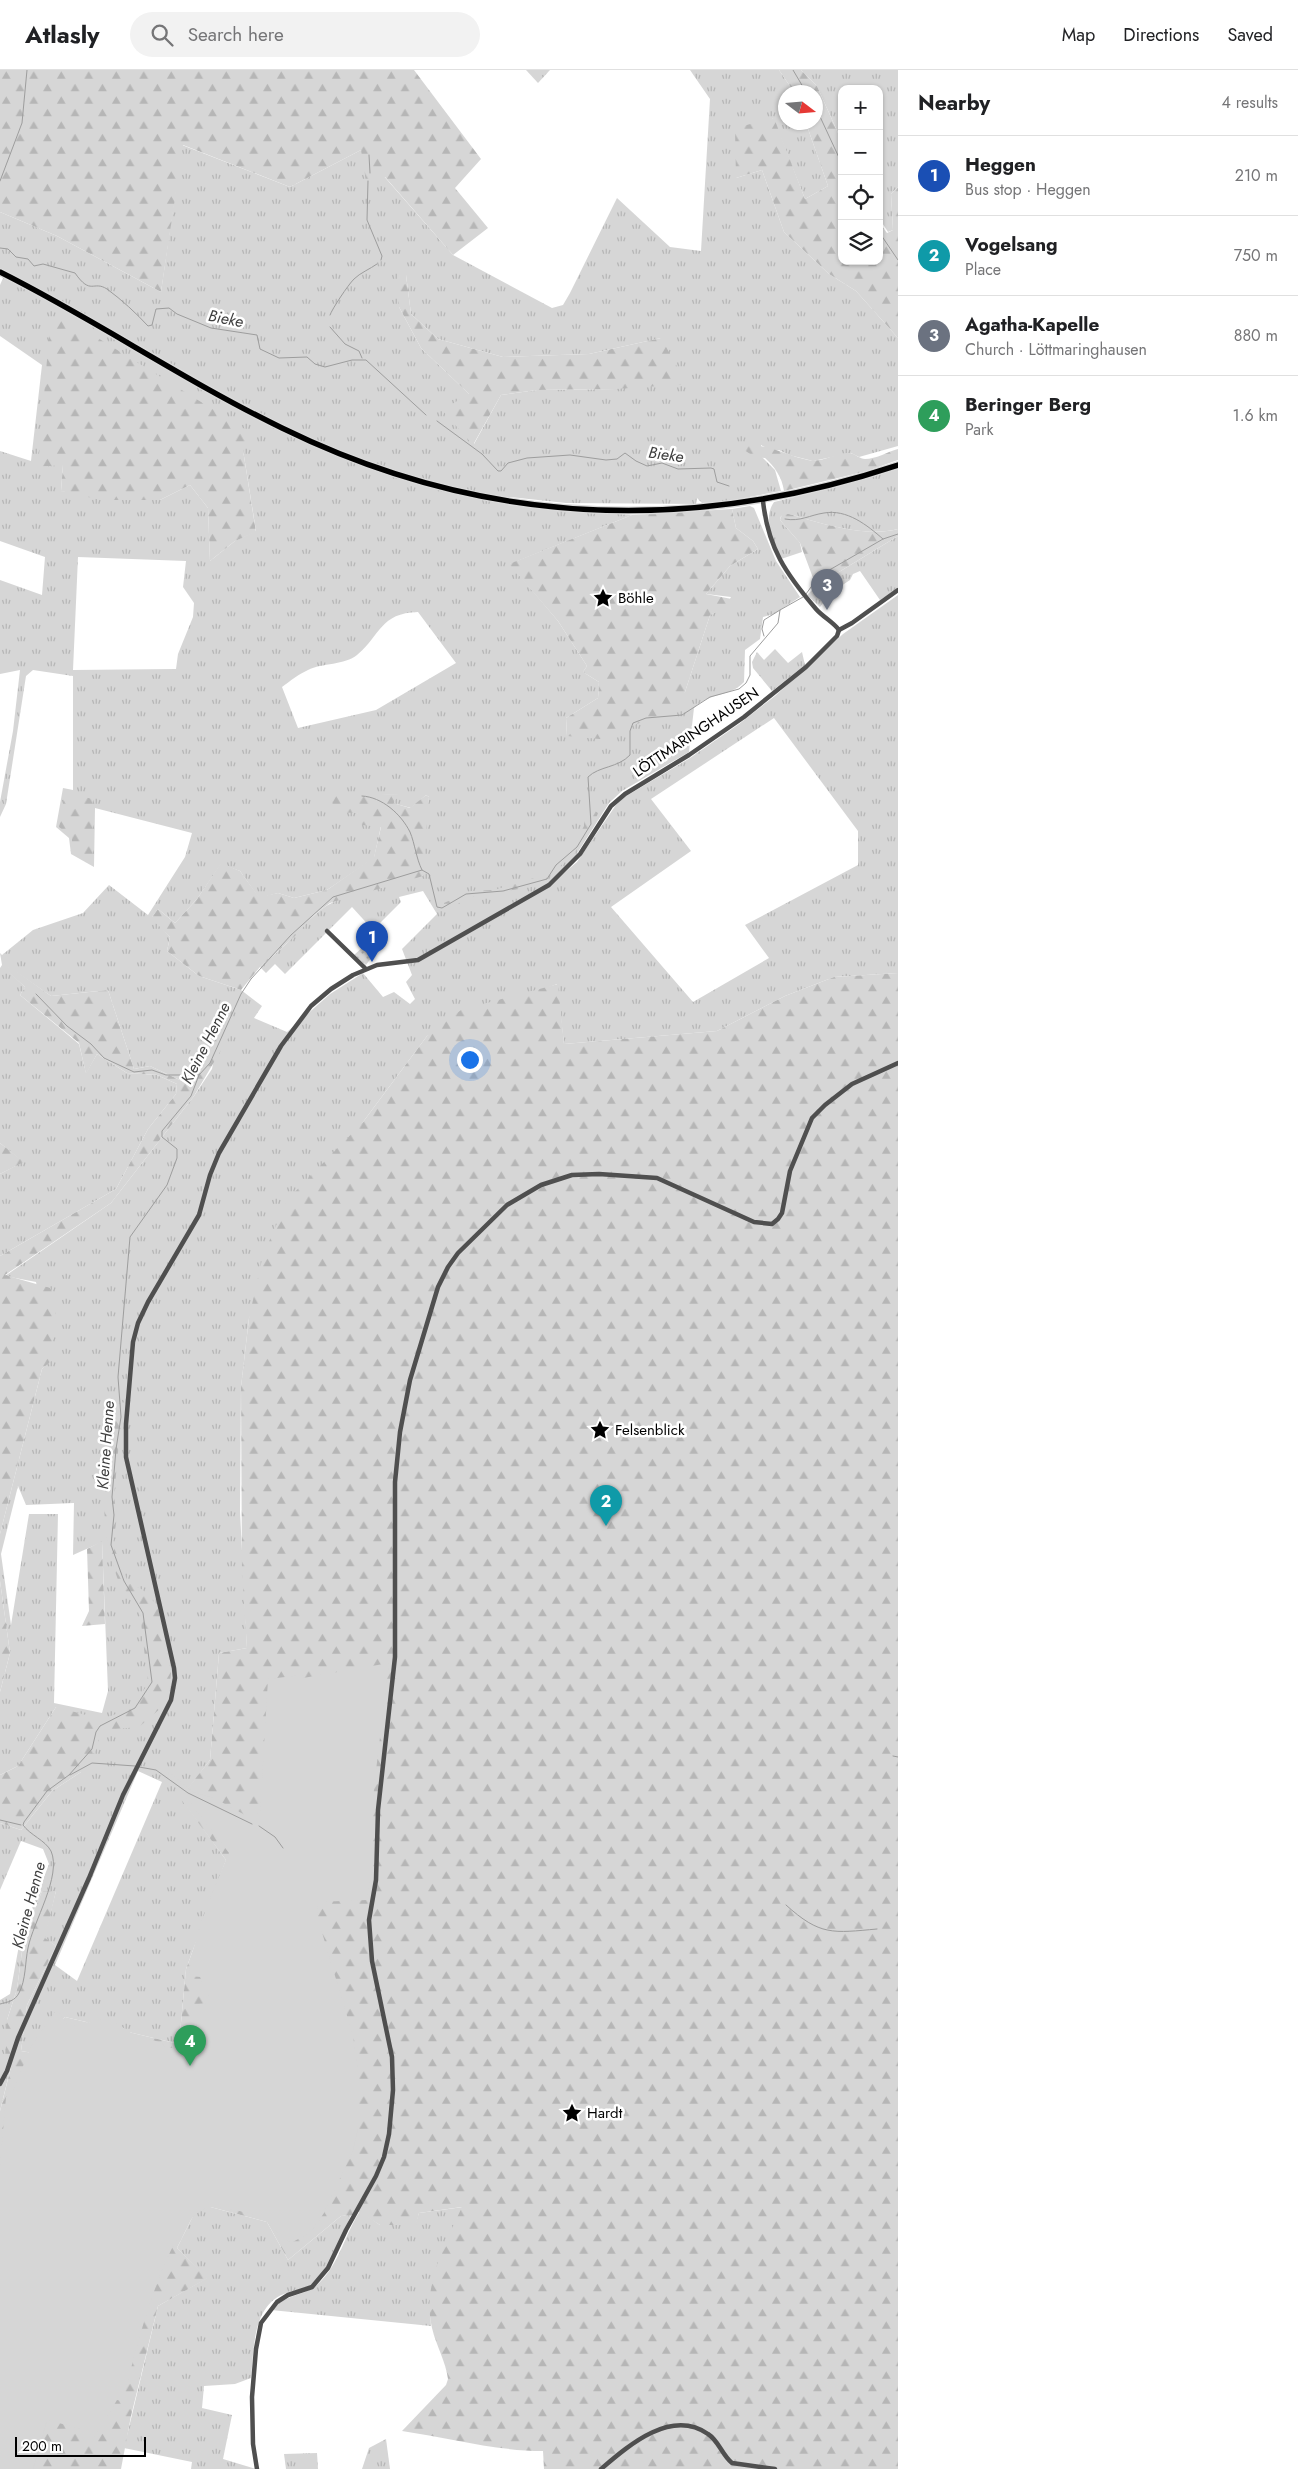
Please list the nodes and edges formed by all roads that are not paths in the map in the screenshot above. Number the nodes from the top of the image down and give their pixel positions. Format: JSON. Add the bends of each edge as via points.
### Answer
{"nodes":[{"id":1,"x":0,"y":272,"type":"edge"},
{"id":2,"x":898,"y":465,"type":"edge"},
{"id":3,"x":762,"y":501,"type":"junction"},
{"id":4,"x":898,"y":590,"type":"edge"},
{"id":5,"x":839,"y":630,"type":"junction"},
{"id":6,"x":327,"y":931,"type":"dead end"},
{"id":7,"x":365,"y":968,"type":"junction"},
{"id":8,"x":898,"y":1063,"type":"edge"},
{"id":9,"x":0,"y":2084,"type":"edge"},
{"id":10,"x":257,"y":2469,"type":"edge"},
{"id":11,"x":601,"y":2469,"type":"edge"},
{"id":12,"x":775,"y":2469,"type":"edge"}],
"edges":[{"from":1,"to":3,"type":"main road","via":[[280,427],[340,454],[420,482],[508,501],[599,510],[699,508]]},
{"from":2,"to":3,"type":"main road","via":[[836,484]]},
{"from":3,"to":5,"type":"street","via":[[769,537],[778,559],[816,609]]},
{"from":4,"to":5,"type":"street"},
{"from":5,"to":7,"type":"street","name":"LÖTTMARINGHAUSEN","via":[[838,636],[806,666],[750,713],[611,806],[580,854],[543,889],[418,960]]},
{"from":6,"to":7,"type":"street"},
{"from":7,"to":9,"type":"street","name":"LÖTTMARINGHAUSEN","via":[[316,1002],[281,1046],[219,1153],[199,1215],[136,1328],[132,1342],[125,1450],[174,1668],[174,1688],[165,1714],[126,1788]]},
{"from":8,"to":10,"type":"street","via":[[860,1079],[812,1118],[790,1171],[782,1213],[772,1224],[749,1220],[662,1180],[578,1174],[541,1185],[507,1205],[464,1247],[445,1273],[429,1312],[410,1380],[395,1482],[395,1657],[370,1920],[372,1961],[392,2057],[393,2090],[388,2142],[373,2185],[328,2268],[312,2287],[277,2302],[260,2326],[253,2371],[252,2414]]},
{"from":11,"to":12,"type":"street","via":[[640,2438],[661,2429],[686,2426],[710,2435],[728,2460],[735,2464]]}]}
